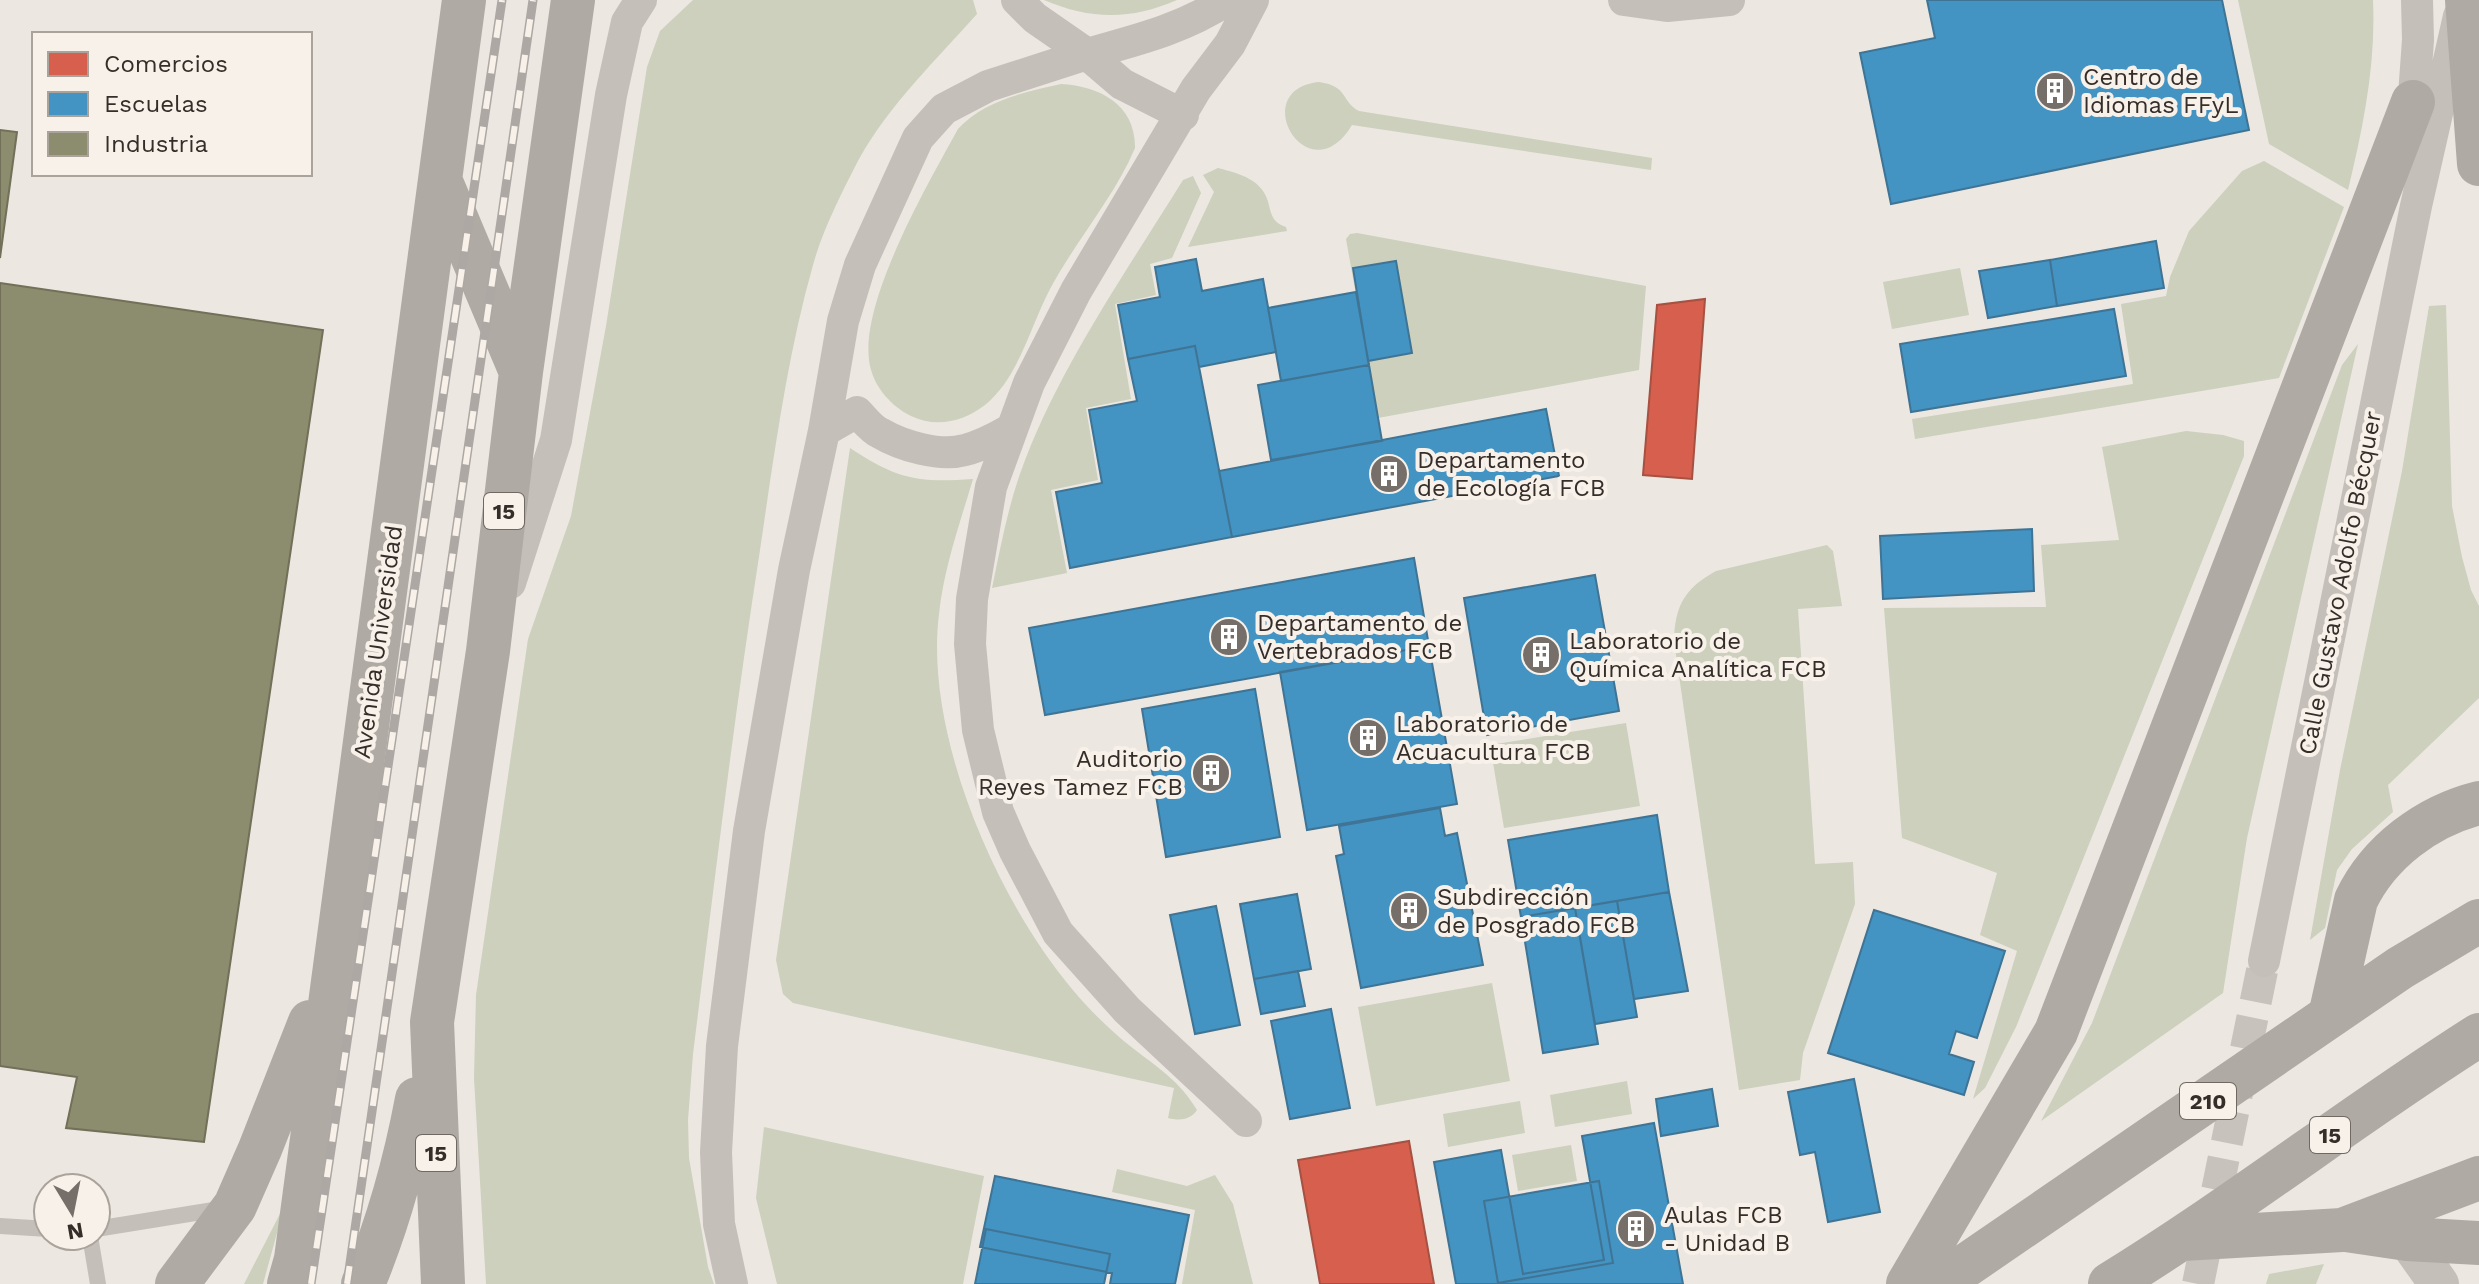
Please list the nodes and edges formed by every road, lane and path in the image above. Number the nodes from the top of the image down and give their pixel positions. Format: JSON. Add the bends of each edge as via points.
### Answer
{"nodes":[{"id":1,"x":464,"y":0,"type":"edge"},
{"id":2,"x":573,"y":0,"type":"edge"},
{"id":3,"x":641,"y":0,"type":"edge"},
{"id":4,"x":1017,"y":0,"type":"edge"},
{"id":5,"x":1227,"y":0,"type":"edge"},
{"id":6,"x":1253,"y":0,"type":"edge"},
{"id":7,"x":1624,"y":0,"type":"edge"},
{"id":8,"x":1729,"y":0,"type":"edge"},
{"id":9,"x":2417,"y":0,"type":"edge"},
{"id":10,"x":2465,"y":0,"type":"edge"},
{"id":11,"x":1087,"y":54,"type":"junction"},
{"id":12,"x":2413,"y":102,"type":"junction"},
{"id":13,"x":1183,"y":115,"type":"junction"},
{"id":14,"x":2479,"y":164,"type":"edge"},
{"id":15,"x":441,"y":179,"type":"junction"},
{"id":16,"x":2416,"y":206,"type":"junction"},
{"id":17,"x":521,"y":372,"type":"junction"},
{"id":18,"x":1010,"y":430,"type":"junction"},
{"id":19,"x":824,"y":431,"type":"junction"},
{"id":20,"x":488,"y":651,"type":"junction"},
{"id":21,"x":2479,"y":803,"type":"edge"},
{"id":22,"x":2479,"y":921,"type":"edge"},
{"id":23,"x":335,"y":956,"type":"junction"},
{"id":24,"x":2264,"y":961,"type":"tunnel mouth"},
{"id":25,"x":2330,"y":1016,"type":"junction"},
{"id":26,"x":432,"y":1022,"type":"junction"},
{"id":27,"x":2479,"y":1035,"type":"edge"},
{"id":28,"x":1246,"y":1121,"type":"dead end"},
{"id":29,"x":2479,"y":1178,"type":"edge"},
{"id":30,"x":235,"y":1206,"type":"junction"},
{"id":31,"x":0,"y":1226,"type":"edge"},
{"id":32,"x":112,"y":1226,"type":"edge"},
{"id":33,"x":32,"y":1228,"type":"edge"},
{"id":34,"x":2342,"y":1230,"type":"junction"},
{"id":35,"x":2183,"y":1239,"type":"junction"},
{"id":36,"x":2407,"y":1239,"type":"junction"},
{"id":37,"x":2479,"y":1243,"type":"edge"},
{"id":38,"x":93,"y":1252,"type":"edge"},
{"id":39,"x":98,"y":1284,"type":"edge"},
{"id":40,"x":177,"y":1284,"type":"edge"},
{"id":41,"x":289,"y":1284,"type":"edge"},
{"id":42,"x":363,"y":1284,"type":"edge"},
{"id":43,"x":443,"y":1284,"type":"edge"},
{"id":44,"x":732,"y":1284,"type":"edge"},
{"id":45,"x":1908,"y":1284,"type":"edge"},
{"id":46,"x":1939,"y":1284,"type":"edge"},
{"id":47,"x":2110,"y":1284,"type":"edge"},
{"id":48,"x":2439,"y":1284,"type":"edge"}],
"edges":[{"from":1,"to":15,"type":"highway","name":"Avenida Universidad"},
{"from":2,"to":17,"type":"highway","number":"15"},
{"from":3,"to":20,"type":"street","via":[[627,22],[611,95],[556,440]]},
{"from":4,"to":11,"type":"street"},
{"from":5,"to":11,"type":"street","via":[[1171,30]]},
{"from":6,"to":13,"type":"street"},
{"from":7,"to":8,"type":"street","via":[[1667,6]]},
{"from":9,"to":12,"type":"street","name":"Calle Gustavo Adolfo Bécquer"},
{"from":10,"to":14,"type":"highway"},
{"from":10,"to":16,"type":"street","name":"Calle Gustavo Adolfo Bécquer"},
{"from":11,"to":13,"type":"street","via":[[1122,84]]},
{"from":11,"to":19,"type":"street","via":[[988,86],[944,109],[918,138],[860,265],[843,321]]},
{"from":12,"to":16,"type":"street","name":"Calle Gustavo Adolfo Bécquer","via":[[2409,172]]},
{"from":12,"to":45,"type":"highway","via":[[2056,1032]]},
{"from":13,"to":18,"type":"street","via":[[1076,291]]},
{"from":15,"to":17,"type":"highway"},
{"from":15,"to":23,"type":"highway","name":"Avenida Universidad"},
{"from":16,"to":24,"type":"street","name":"Calle Gustavo Adolfo Bécquer"},
{"from":17,"to":20,"type":"highway","number":"15"},
{"from":18,"to":19,"type":"street","via":[[961,452],[902,443],[877,432],[857,412]]},
{"from":18,"to":28,"type":"street","via":[[991,487],[970,644],[978,730],[998,812],[1058,933],[1127,1010]]},
{"from":19,"to":44,"type":"street","via":[[749,831],[722,1046],[716,1152],[719,1224]]},
{"from":20,"to":26,"type":"highway","number":"15"},
{"from":21,"to":25,"type":"highway","via":[[2443,817],[2397,844],[2380,861],[2356,900]]},
{"from":22,"to":25,"type":"highway","number":"210"},
{"from":23,"to":30,"type":"highway"},
{"from":23,"to":41,"type":"highway","name":"Avenida Universidad"},
{"from":25,"to":46,"type":"highway","number":"210"},
{"from":26,"to":42,"type":"highway","via":[[406,1156]]},
{"from":26,"to":43,"type":"highway","number":"15"},
{"from":27,"to":35,"type":"highway","number":"15"},
{"from":29,"to":34,"type":"highway"},
{"from":30,"to":32,"type":"lane"},
{"from":30,"to":40,"type":"highway"},
{"from":31,"to":33,"type":"lane"},
{"from":34,"to":35,"type":"highway"},
{"from":34,"to":36,"type":"highway"},
{"from":35,"to":47,"type":"highway","number":"15"},
{"from":36,"to":37,"type":"highway"},
{"from":36,"to":48,"type":"street"},
{"from":38,"to":39,"type":"lane"}]}
